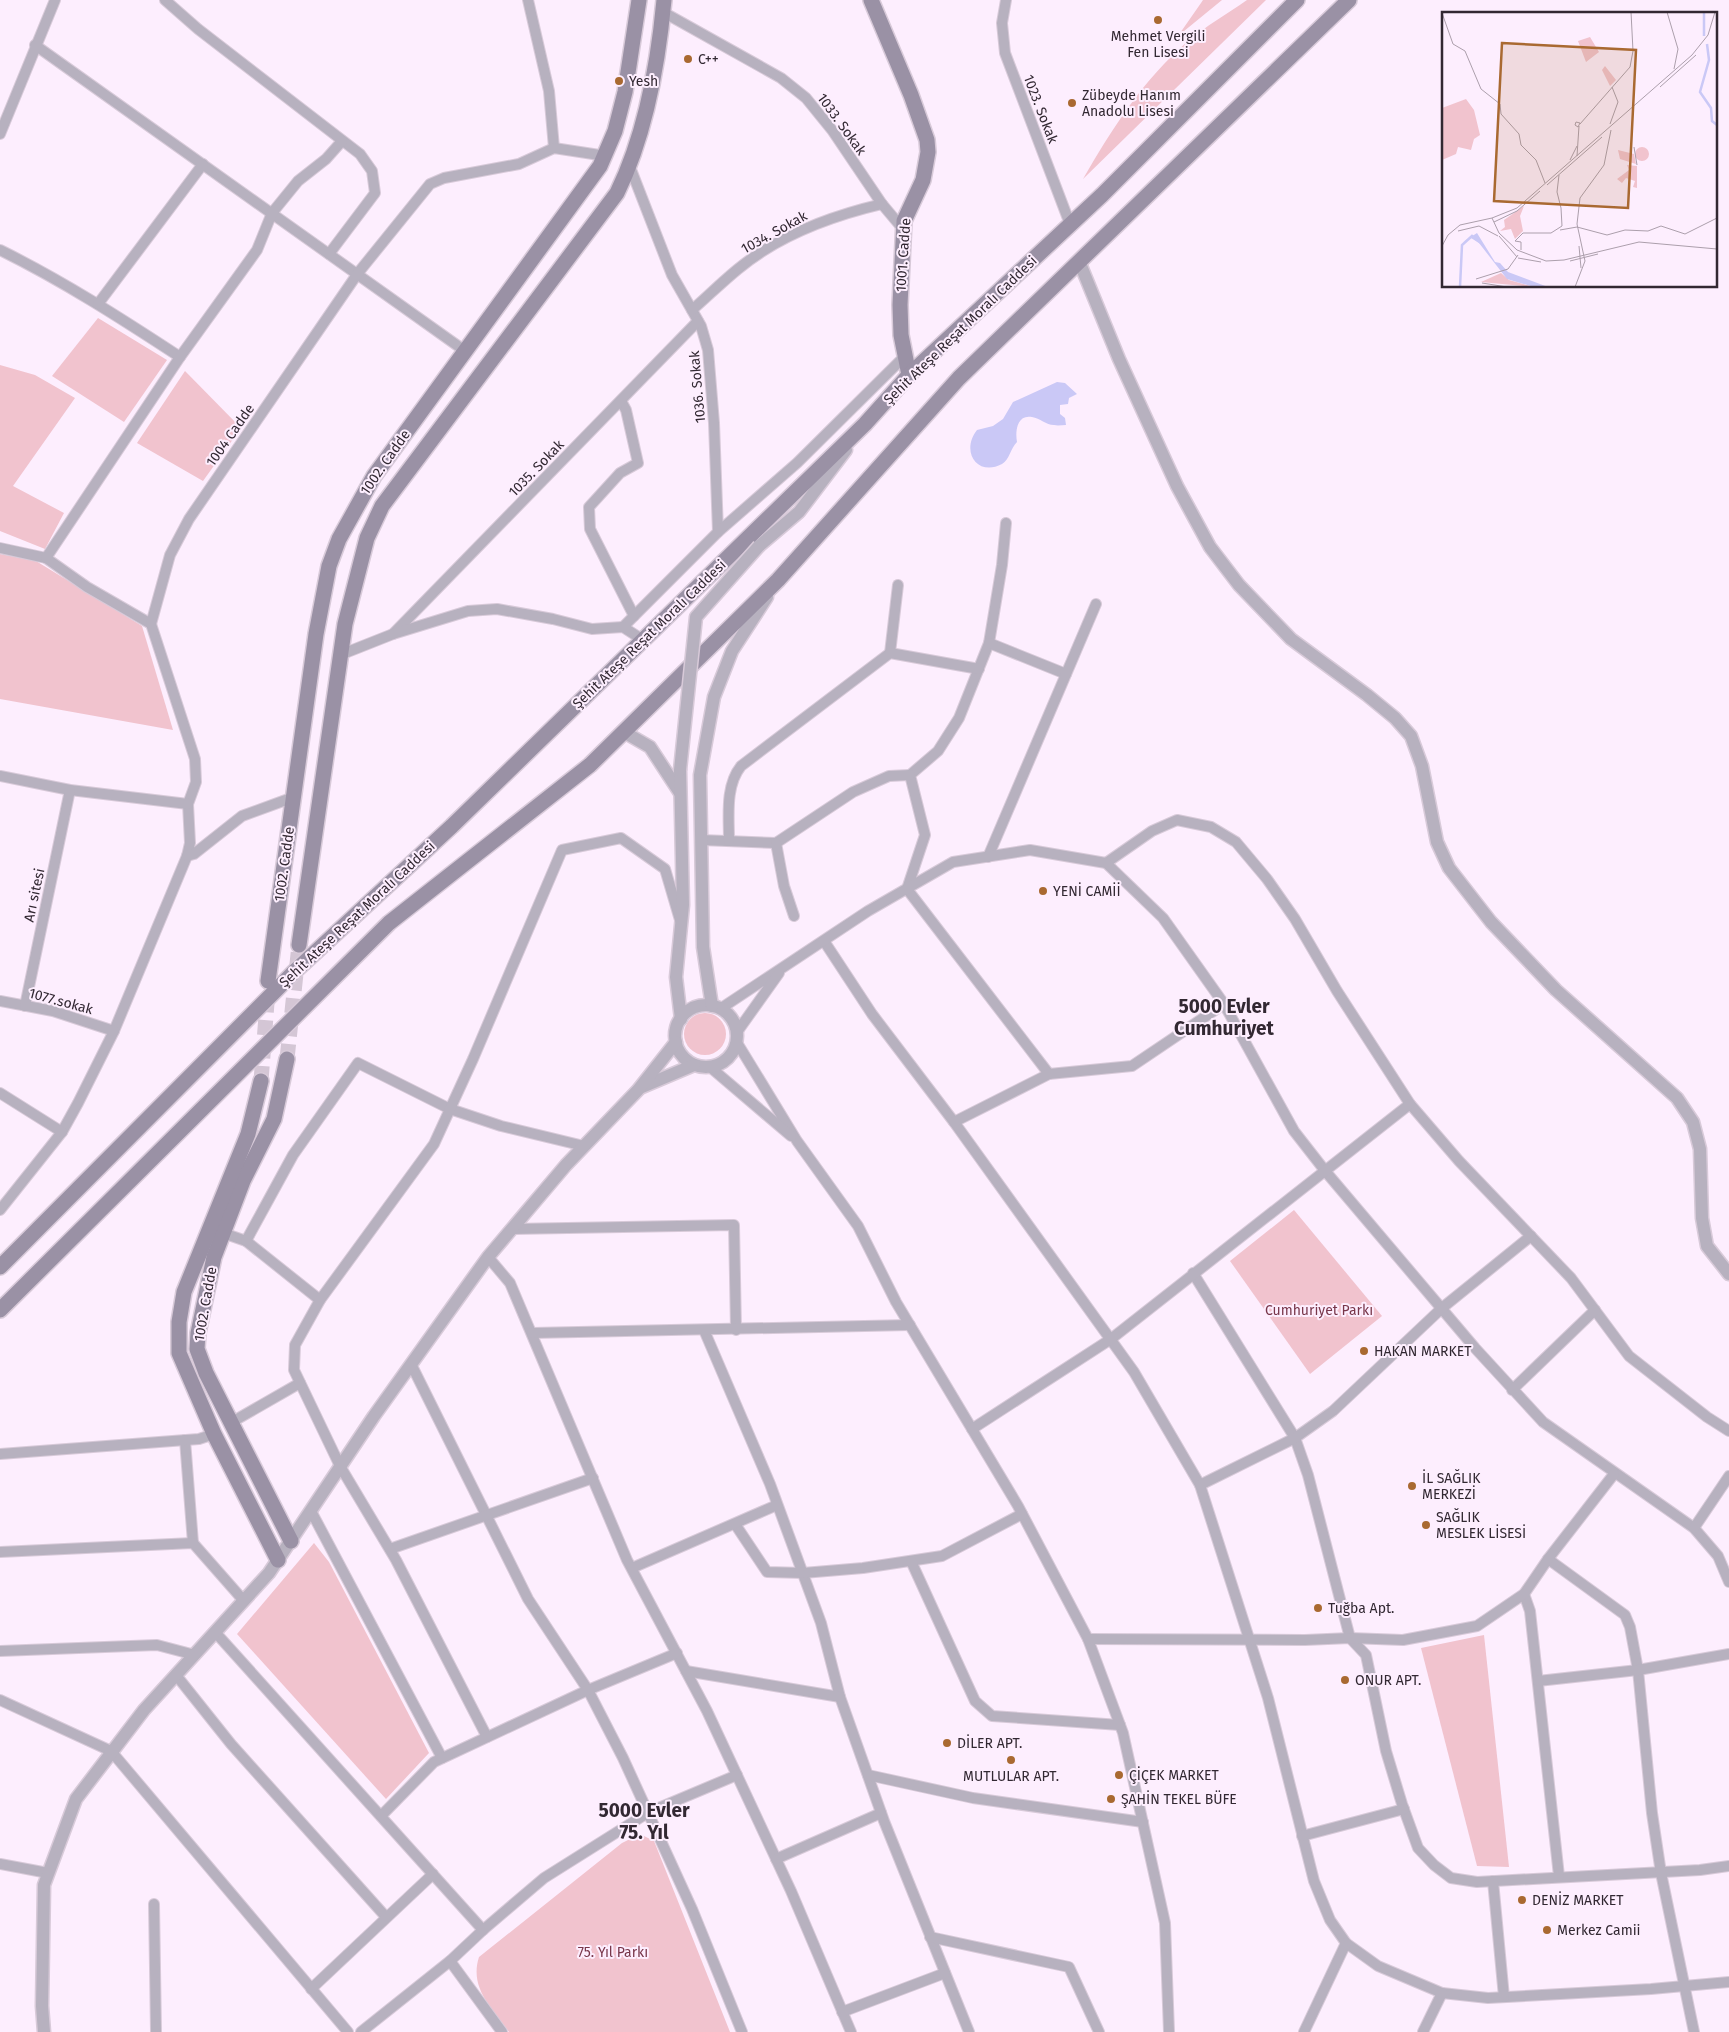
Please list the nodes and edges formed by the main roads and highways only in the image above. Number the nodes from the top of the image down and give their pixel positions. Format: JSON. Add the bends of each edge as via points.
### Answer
{"nodes":[{"id":1,"x":639,"y":0,"type":"edge"},
{"id":2,"x":872,"y":0,"type":"edge"},
{"id":3,"x":1297,"y":0,"type":"edge"},
{"id":4,"x":1348,"y":0,"type":"edge"},
{"id":5,"x":663,"y":6,"type":"edge"},
{"id":6,"x":606,"y":156,"type":"junction"},
{"id":7,"x":630,"y":167,"type":"junction"},
{"id":8,"x":465,"y":350,"type":"junction"},
{"id":9,"x":487,"y":366,"type":"junction"},
{"id":10,"x":909,"y":375,"type":"junction"},
{"id":11,"x":314,"y":652,"type":"junction"},
{"id":12,"x":340,"y":655,"type":"junction"},
{"id":13,"x":294,"y":797,"type":"junction"},
{"id":14,"x":320,"y":800,"type":"junction"},
{"id":15,"x":299,"y":945,"type":"tunnel mouth"},
{"id":16,"x":268,"y":981,"type":"tunnel mouth"},
{"id":17,"x":287,"y":1059,"type":"tunnel mouth"},
{"id":18,"x":261,"y":1081,"type":"tunnel mouth"},
{"id":19,"x":216,"y":1231,"type":"junction"},
{"id":20,"x":0,"y":1267,"type":"edge"},
{"id":21,"x":0,"y":1310,"type":"edge"},
{"id":22,"x":232,"y":1422,"type":"junction"},
{"id":23,"x":214,"y":1434,"type":"junction"},
{"id":24,"x":291,"y":1542,"type":"road end"},
{"id":25,"x":278,"y":1560,"type":"road end"}],
"edges":[{"from":1,"to":6,"type":"main road","name":"1002. Cadde","via":[[625,92]]},
{"from":2,"to":10,"type":"main road","name":"1001. Cadde","via":[[927,140],[923,180],[908,209],[903,229],[901,334]]},
{"from":3,"to":10,"type":"main road","name":"Şehit Ateşe Reşat Moralı Caddesi","via":[[1070,224]]},
{"from":4,"to":21,"type":"main road","via":[[959,378],[778,580],[624,732],[590,765],[389,923]]},
{"from":5,"to":7,"type":"main road","name":"1002. Cadde","via":[[648,98]]},
{"from":6,"to":7,"type":"main road"},
{"from":6,"to":8,"type":"main road","name":"1002. Cadde","via":[[591,181]]},
{"from":7,"to":9,"type":"main road","name":"1002. Cadde","via":[[616,193]]},
{"from":8,"to":9,"type":"main road"},
{"from":8,"to":11,"type":"main road","name":"1002. Cadde","via":[[374,476],[346,523],[329,566]]},
{"from":9,"to":12,"type":"main road","name":"1002. Cadde","via":[[382,506],[367,538],[357,572]]},
{"from":10,"to":20,"type":"main road","name":"Şehit Ateşe Reşat Moralı Caddesi","via":[[865,424],[452,826],[295,972]]},
{"from":11,"to":12,"type":"main road"},
{"from":11,"to":13,"type":"main road","name":"1002. Cadde"},
{"from":12,"to":14,"type":"main road","name":"1002. Cadde"},
{"from":13,"to":14,"type":"main road"},
{"from":13,"to":16,"type":"main road","name":"1002. Cadde"},
{"from":14,"to":15,"type":"main road","name":"1002. Cadde"},
{"from":17,"to":19,"type":"main road","name":"1002. Cadde","via":[[274,1119]]},
{"from":18,"to":19,"type":"main road","name":"1002. Cadde","via":[[248,1134]]},
{"from":19,"to":22,"type":"main road","name":"1002. Cadde","via":[[197,1349]]},
{"from":19,"to":23,"type":"main road","name":"1002. Cadde","via":[[184,1292],[178,1353]]},
{"from":22,"to":23,"type":"main road"},
{"from":22,"to":24,"type":"main road","name":"1002. Cadde"},
{"from":23,"to":25,"type":"main road","name":"1002. Cadde"}]}
